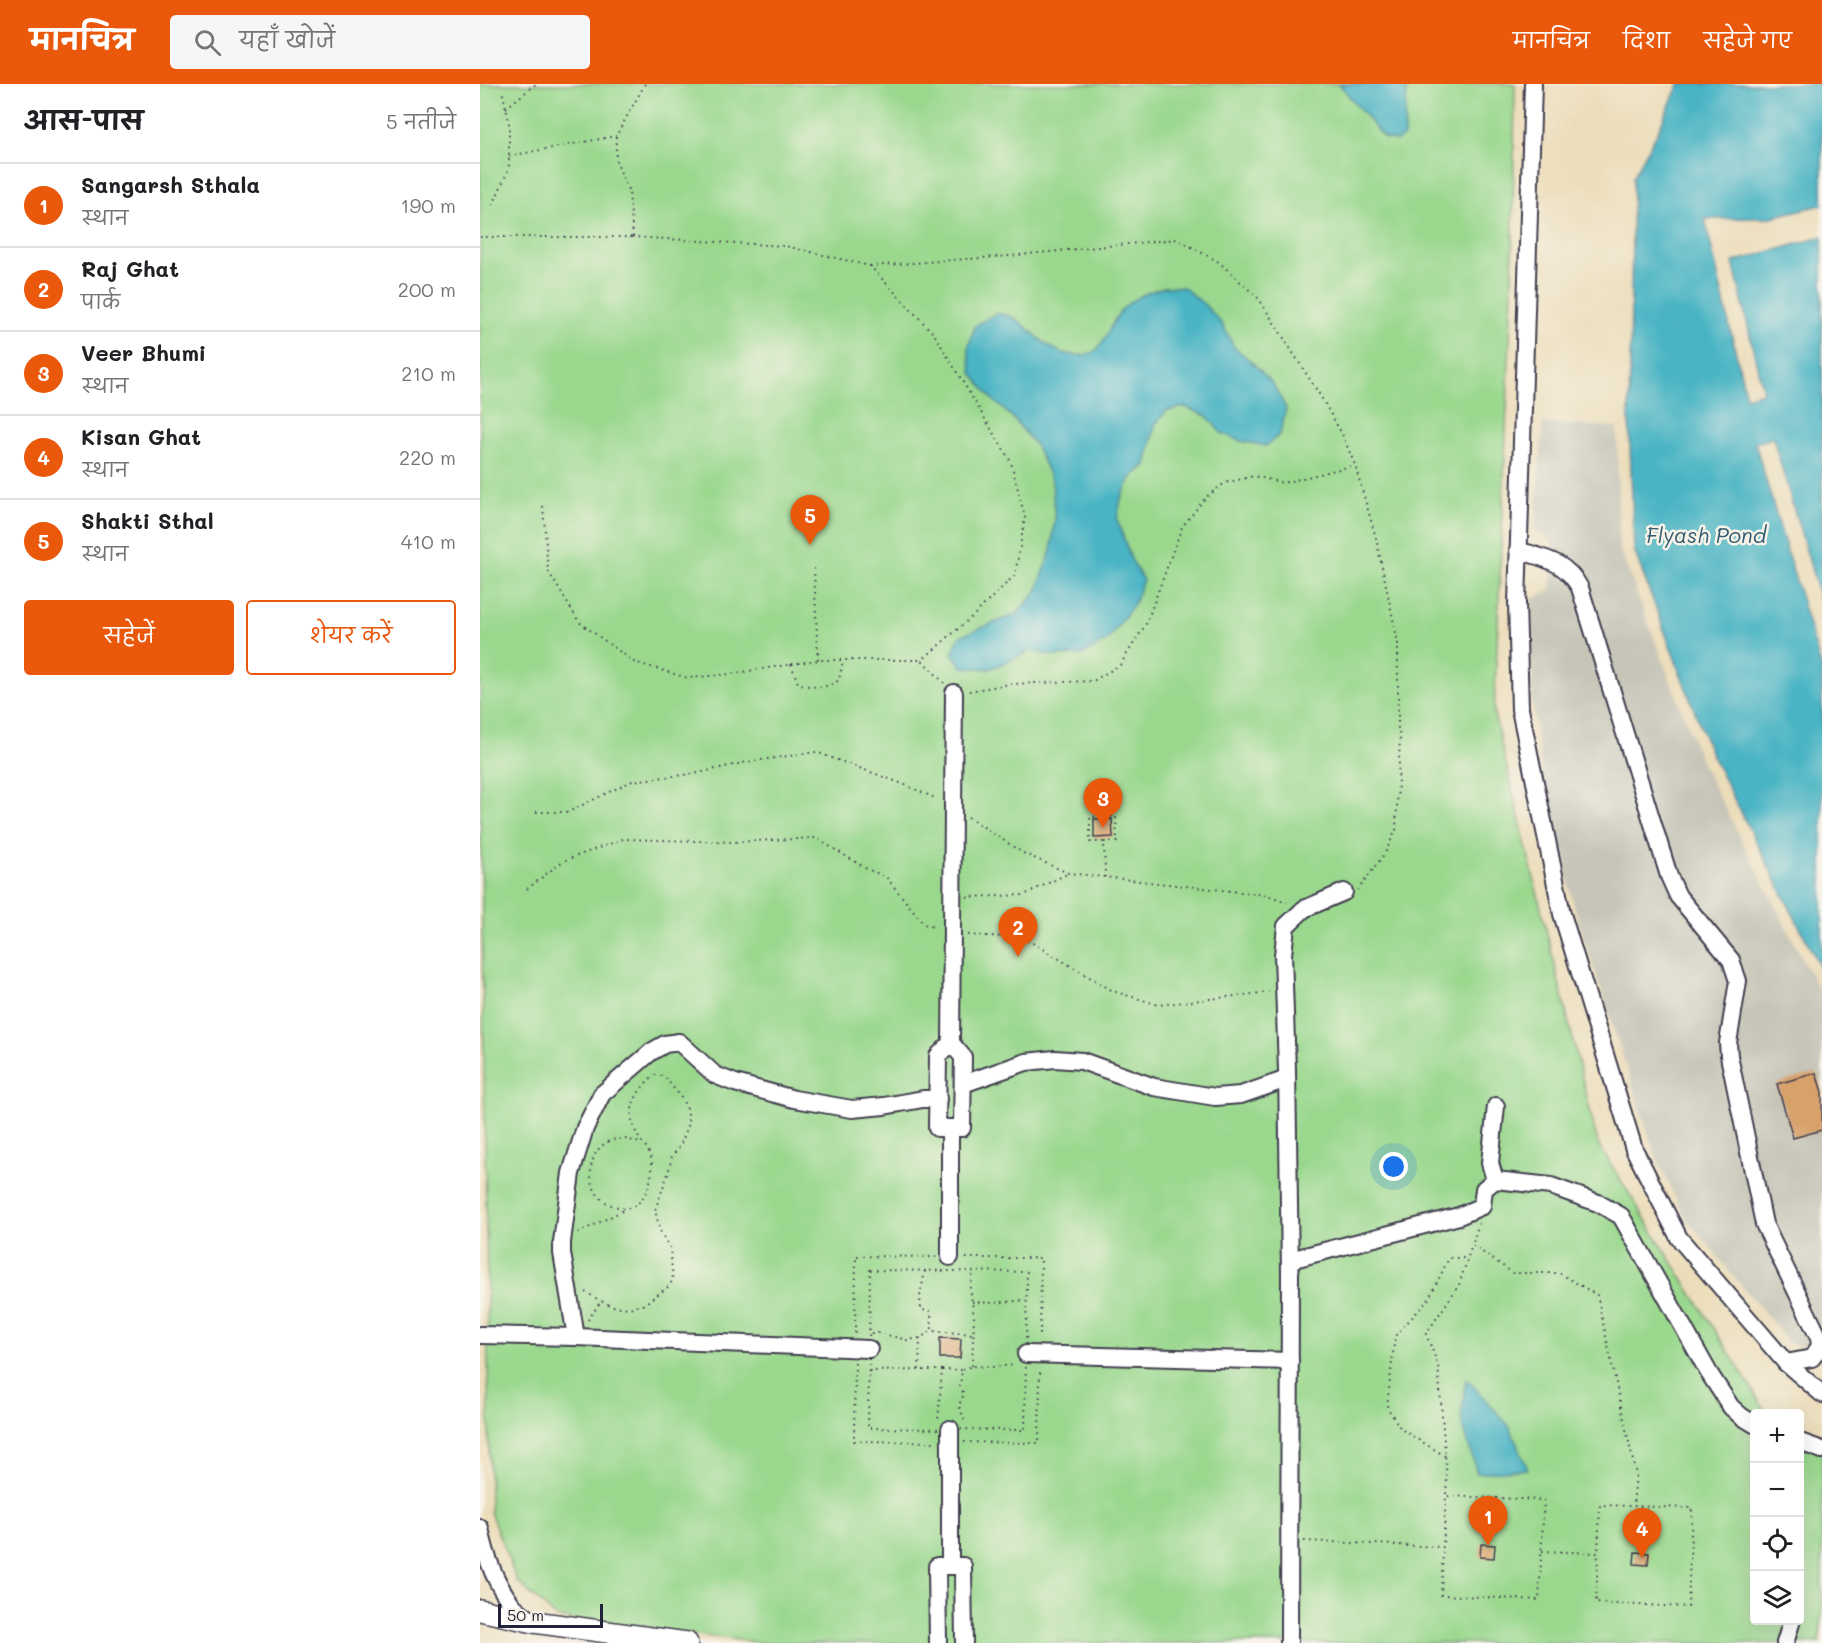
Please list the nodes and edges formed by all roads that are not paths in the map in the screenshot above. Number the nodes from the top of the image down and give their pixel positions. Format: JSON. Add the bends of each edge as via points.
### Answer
{"nodes":[{"id":1,"x":1533,"y":84,"type":"edge"},
{"id":2,"x":1518,"y":550,"type":"junction"},
{"id":3,"x":954,"y":693,"type":"road end"},
{"id":4,"x":1344,"y":892,"type":"road end"},
{"id":5,"x":951,"y":1043,"type":"junction"},
{"id":6,"x":1287,"y":1079,"type":"junction"},
{"id":7,"x":963,"y":1084,"type":"junction"},
{"id":8,"x":938,"y":1099,"type":"junction"},
{"id":9,"x":1496,"y":1106,"type":"dead end"},
{"id":10,"x":950,"y":1128,"type":"junction"},
{"id":11,"x":1495,"y":1180,"type":"junction"},
{"id":12,"x":950,"y":1257,"type":"road end"},
{"id":13,"x":1290,"y":1260,"type":"junction"},
{"id":14,"x":480,"y":1335,"type":"edge"},
{"id":15,"x":576,"y":1337,"type":"junction"},
{"id":16,"x":862,"y":1345,"type":"road end"},
{"id":17,"x":1033,"y":1357,"type":"road end"},
{"id":18,"x":1290,"y":1361,"type":"junction"},
{"id":19,"x":1786,"y":1363,"type":"junction"},
{"id":20,"x":1822,"y":1394,"type":"edge"},
{"id":21,"x":1750,"y":1421,"type":"edge"},
{"id":22,"x":950,"y":1426,"type":"road end"},
{"id":23,"x":1804,"y":1443,"type":"edge"},
{"id":24,"x":1822,"y":1450,"type":"edge"},
{"id":25,"x":480,"y":1528,"type":"edge"},
{"id":26,"x":950,"y":1566,"type":"junction"},
{"id":27,"x":480,"y":1610,"type":"edge"},
{"id":28,"x":534,"y":1622,"type":"junction"},
{"id":29,"x":1790,"y":1625,"type":"edge"},
{"id":30,"x":687,"y":1643,"type":"edge"},
{"id":31,"x":938,"y":1643,"type":"edge"},
{"id":32,"x":964,"y":1643,"type":"edge"},
{"id":33,"x":1289,"y":1643,"type":"edge"},
{"id":34,"x":1785,"y":1643,"type":"edge"}],
"edges":[{"from":1,"to":2,"type":"street"},
{"from":2,"to":19,"type":"street","via":[[1520,710],[1562,914],[1634,1149],[1679,1238]]},
{"from":2,"to":19,"type":"street","via":[[1559,563],[1580,588],[1669,876],[1678,896],[1736,971],[1729,1056],[1764,1224],[1819,1338],[1820,1346],[1812,1358]]},
{"from":3,"to":5,"type":"street"},
{"from":4,"to":6,"type":"street","via":[[1304,909],[1286,926],[1283,956]]},
{"from":5,"to":7,"type":"street","via":[[963,1057]]},
{"from":5,"to":8,"type":"street","via":[[938,1056]]},
{"from":6,"to":7,"type":"street","via":[[1241,1095],[1215,1097],[1154,1087],[1082,1061],[1055,1059],[1026,1062]]},
{"from":6,"to":13,"type":"street"},
{"from":7,"to":10,"type":"street","via":[[962,1128]]},
{"from":8,"to":10,"type":"street","via":[[937,1128]]},
{"from":8,"to":15,"type":"street","via":[[852,1109],[735,1083],[715,1075],[679,1042],[651,1052],[602,1094],[585,1128],[571,1173],[562,1253]]},
{"from":9,"to":11,"type":"street","via":[[1490,1163]]},
{"from":10,"to":12,"type":"street"},
{"from":11,"to":13,"type":"street","via":[[1484,1189],[1482,1206],[1460,1216]]},
{"from":11,"to":21,"type":"street","via":[[1551,1186],[1622,1215],[1731,1407]]},
{"from":13,"to":18,"type":"street"},
{"from":14,"to":15,"type":"street"},
{"from":15,"to":16,"type":"street","via":[[831,1348]]},
{"from":17,"to":18,"type":"street"},
{"from":18,"to":33,"type":"street"},
{"from":19,"to":20,"type":"street"},
{"from":22,"to":26,"type":"street"},
{"from":23,"to":24,"type":"street"},
{"from":25,"to":28,"type":"street","via":[[494,1575],[511,1604]]},
{"from":26,"to":31,"type":"street","via":[[937,1566]]},
{"from":26,"to":32,"type":"street","via":[[963,1566]]},
{"from":27,"to":28,"type":"main road"},
{"from":28,"to":30,"type":"main road"},
{"from":29,"to":34,"type":"street"}]}
